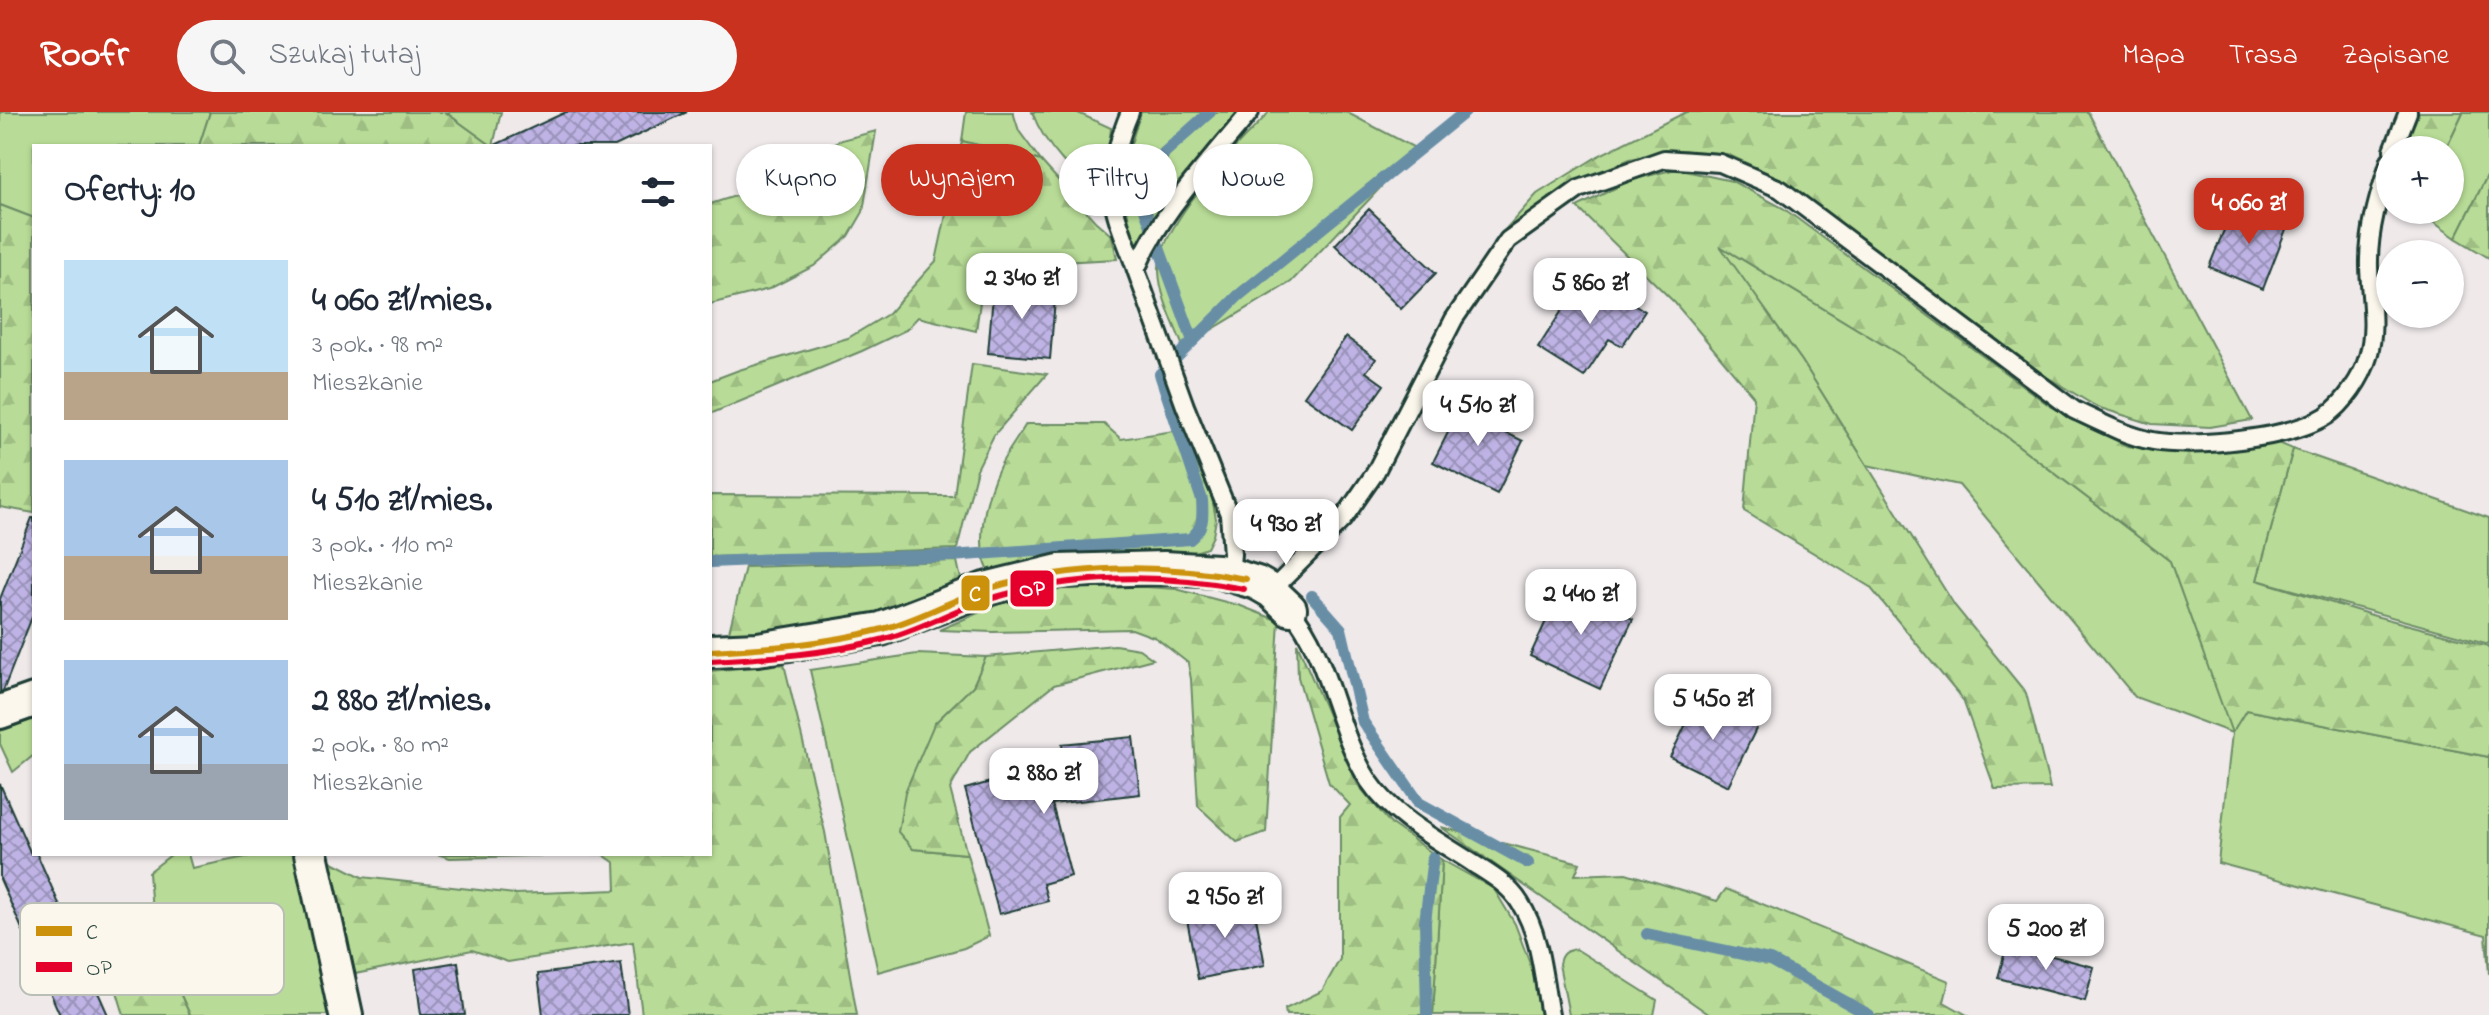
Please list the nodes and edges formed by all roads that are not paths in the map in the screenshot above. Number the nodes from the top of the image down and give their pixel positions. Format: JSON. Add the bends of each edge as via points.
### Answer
{"nodes":[{"id":1,"x":1130,"y":112,"type":"edge"},
{"id":2,"x":1250,"y":112,"type":"edge"},
{"id":3,"x":2408,"y":112,"type":"edge"},
{"id":4,"x":2399,"y":136,"type":"edge"},
{"id":5,"x":2376,"y":210,"type":"edge"},
{"id":6,"x":1136,"y":270,"type":"junction"},
{"id":7,"x":1230,"y":575,"type":"junction"},
{"id":8,"x":1281,"y":600,"type":"junction"},
{"id":9,"x":712,"y":651,"type":"edge"},
{"id":10,"x":32,"y":701,"type":"edge"},
{"id":11,"x":0,"y":712,"type":"edge"},
{"id":12,"x":311,"y":856,"type":"edge"},
{"id":13,"x":346,"y":1015,"type":"edge"},
{"id":14,"x":1550,"y":1015,"type":"edge"}],
"edges":[{"from":1,"to":6,"type":"lane","via":[[1115,166],[1114,206]]},
{"from":2,"to":6,"type":"lane","via":[[1192,182],[1146,246]]},
{"from":3,"to":4,"type":"lane"},
{"from":5,"to":8,"type":"lane","via":[[2369,267],[2372,337],[2358,381],[2326,416],[2309,423],[2261,437],[2198,443],[2155,441],[2074,410],[1780,189],[1720,163],[1664,159],[1579,189],[1508,240],[1454,319],[1362,494]]},
{"from":6,"to":7,"type":"lane","via":[[1229,514]]},
{"from":7,"to":8,"type":"street","via":[[1253,581]]},
{"from":7,"to":9,"type":"street","via":[[1164,568],[1059,571],[985,589],[881,629],[758,649]]},
{"from":8,"to":14,"type":"lane","via":[[1312,647],[1359,762],[1376,789],[1411,822],[1498,880],[1520,902],[1536,942]]},
{"from":10,"to":11,"type":"street"},
{"from":12,"to":13,"type":"street"}]}
